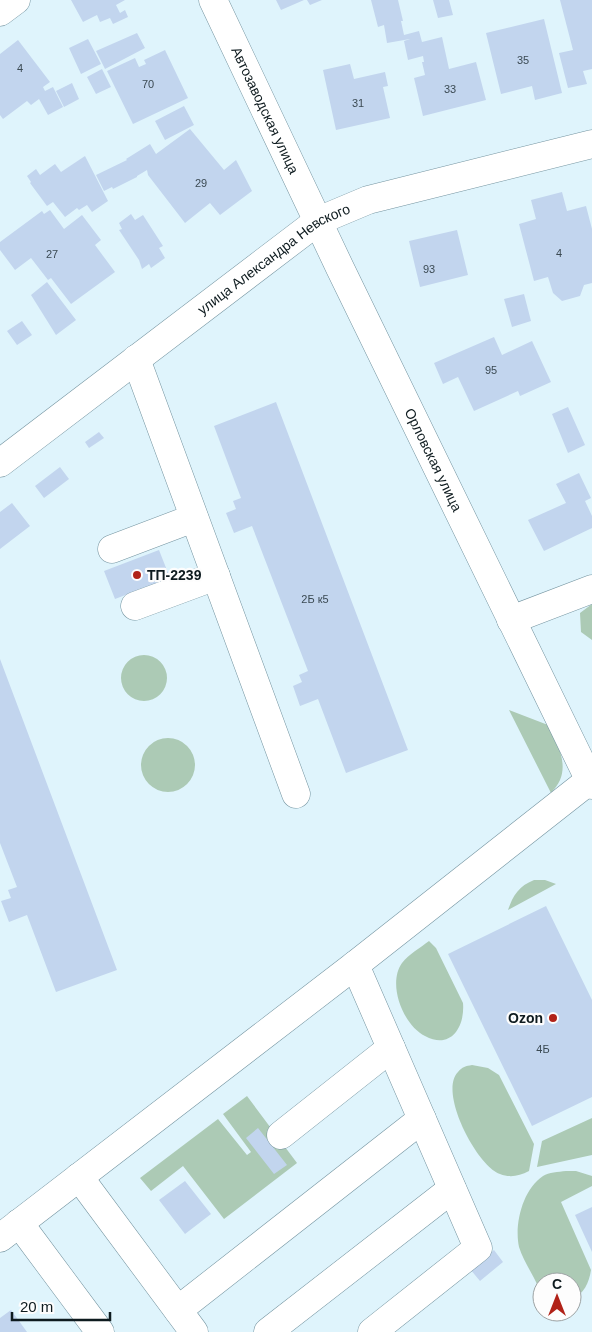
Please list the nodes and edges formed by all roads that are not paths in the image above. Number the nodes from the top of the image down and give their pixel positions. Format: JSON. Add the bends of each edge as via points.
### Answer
{"nodes":[{"id":1,"x":16,"y":0,"type":"edge"},
{"id":2,"x":213,"y":0,"type":"edge"},
{"id":3,"x":0,"y":12,"type":"edge"},
{"id":4,"x":592,"y":144,"type":"edge"},
{"id":5,"x":318,"y":222,"type":"junction"},
{"id":6,"x":136,"y":359,"type":"junction"},
{"id":7,"x":0,"y":463,"type":"edge"},
{"id":8,"x":194,"y":518,"type":"junction"},
{"id":9,"x":112,"y":549,"type":"dead end"},
{"id":10,"x":216,"y":576,"type":"junction"},
{"id":11,"x":592,"y":589,"type":"edge"},
{"id":12,"x":135,"y":606,"type":"dead end"},
{"id":13,"x":511,"y":620,"type":"junction"},
{"id":14,"x":591,"y":782,"type":"edge"},
{"id":15,"x":296,"y":794,"type":"dead end"},
{"id":16,"x":355,"y":966,"type":"junction"},
{"id":17,"x":391,"y":1048,"type":"junction"},
{"id":18,"x":422,"y":1119,"type":"junction"},
{"id":19,"x":281,"y":1135,"type":"dead end"},
{"id":20,"x":80,"y":1177,"type":"junction"},
{"id":21,"x":452,"y":1188,"type":"junction"},
{"id":22,"x":10,"y":1231,"type":"edge"},
{"id":23,"x":178,"y":1310,"type":"junction"},
{"id":24,"x":100,"y":1332,"type":"edge"},
{"id":25,"x":194,"y":1332,"type":"edge"},
{"id":26,"x":268,"y":1332,"type":"edge"},
{"id":27,"x":372,"y":1332,"type":"edge"}],
"edges":[{"from":1,"to":3,"type":"street"},
{"from":2,"to":5,"type":"street","name":"Автозаводская улица"},
{"from":4,"to":5,"type":"street","name":"улица Александра Невского","via":[[368,200]]},
{"from":5,"to":6,"type":"street","name":"улица Александра Невского"},
{"from":5,"to":13,"type":"street","name":"Орловская улица"},
{"from":6,"to":7,"type":"street","name":"улица Александра Невского"},
{"from":6,"to":8,"type":"street"},
{"from":8,"to":9,"type":"street"},
{"from":8,"to":10,"type":"street"},
{"from":10,"to":12,"type":"street"},
{"from":10,"to":15,"type":"street"},
{"from":11,"to":13,"type":"street"},
{"from":13,"to":14,"type":"street","name":"Орловская улица"},
{"from":14,"to":16,"type":"street"},
{"from":16,"to":17,"type":"street"},
{"from":16,"to":20,"type":"street"},
{"from":17,"to":18,"type":"street"},
{"from":17,"to":19,"type":"street"},
{"from":18,"to":21,"type":"street"},
{"from":18,"to":23,"type":"street"},
{"from":20,"to":22,"type":"street"},
{"from":20,"to":23,"type":"street"},
{"from":21,"to":26,"type":"street"},
{"from":21,"to":27,"type":"street","via":[[478,1248]]},
{"from":22,"to":24,"type":"street"},
{"from":23,"to":25,"type":"street"}]}
